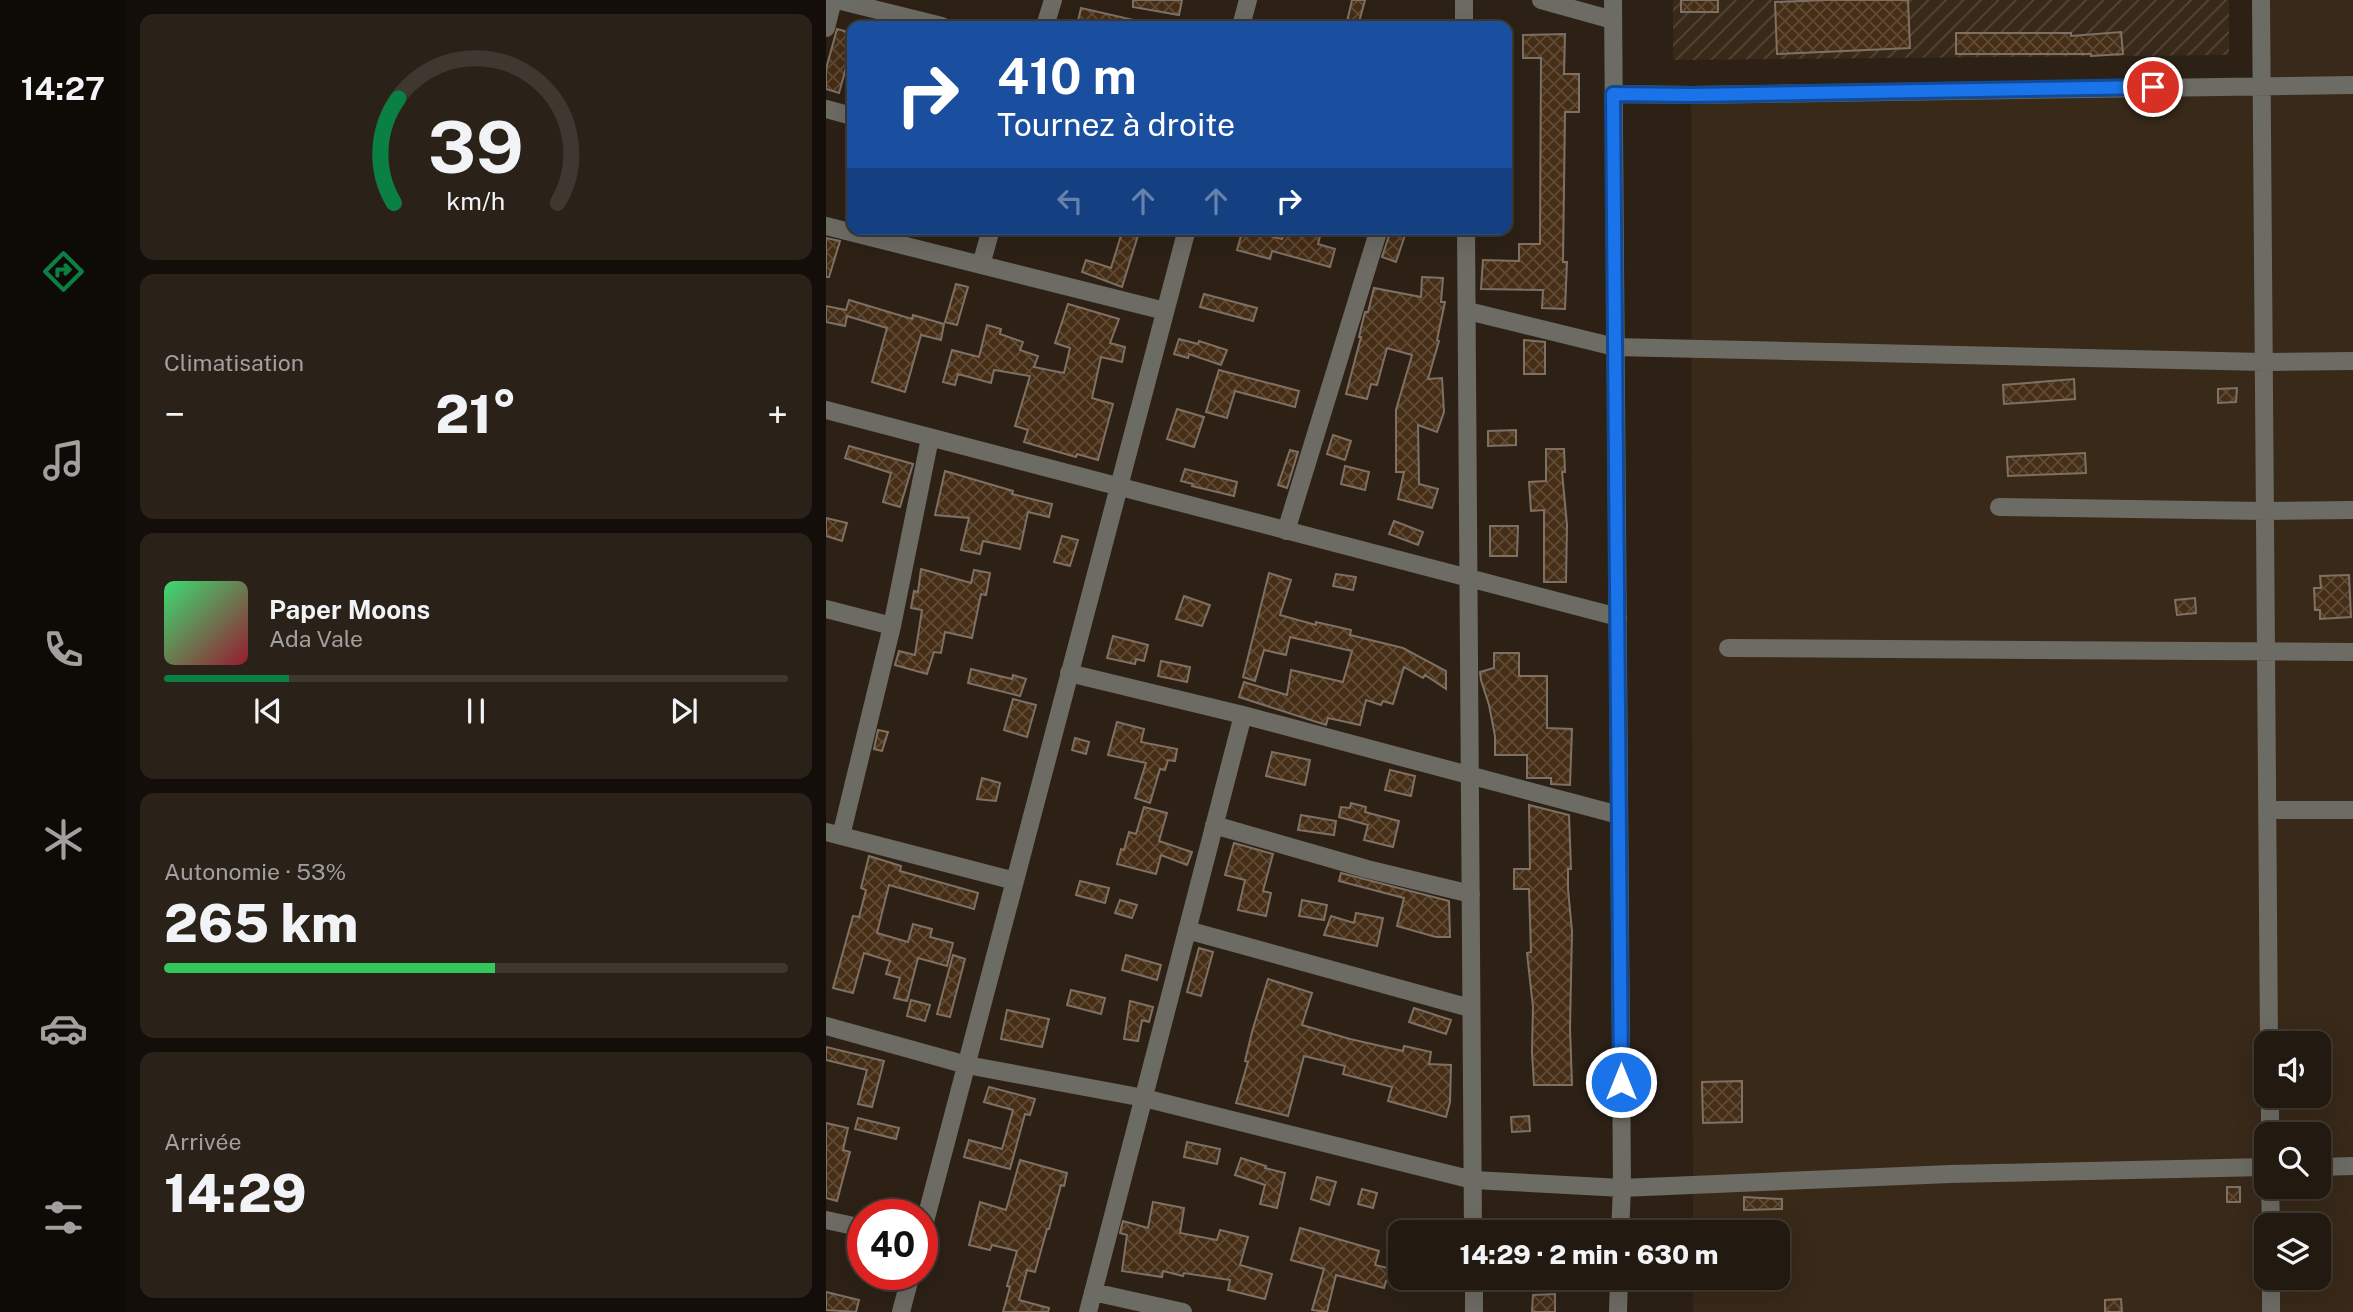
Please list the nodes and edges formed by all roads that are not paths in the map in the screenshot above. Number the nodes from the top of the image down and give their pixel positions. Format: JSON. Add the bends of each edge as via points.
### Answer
{"nodes":[{"id":1,"x":835,"y":0,"type":"edge"},
{"id":2,"x":1053,"y":0,"type":"edge"},
{"id":3,"x":1248,"y":0,"type":"edge"},
{"id":4,"x":1464,"y":0,"type":"edge"},
{"id":5,"x":1541,"y":0,"type":"edge"},
{"id":6,"x":1613,"y":0,"type":"edge"},
{"id":7,"x":2261,"y":0,"type":"edge"},
{"id":8,"x":1613,"y":20,"type":"junction"},
{"id":9,"x":921,"y":21,"type":"edge"},
{"id":10,"x":1047,"y":21,"type":"edge"},
{"id":11,"x":1242,"y":21,"type":"edge"},
{"id":12,"x":1464,"y":21,"type":"edge"},
{"id":13,"x":826,"y":29,"type":"edge"},
{"id":14,"x":2353,"y":85,"type":"edge"},
{"id":15,"x":2262,"y":86,"type":"junction"},
{"id":16,"x":1613,"y":94,"type":"junction"},
{"id":17,"x":826,"y":109,"type":"edge"},
{"id":18,"x":847,"y":115,"type":"edge"},
{"id":19,"x":826,"y":226,"type":"edge"},
{"id":20,"x":847,"y":231,"type":"edge"},
{"id":21,"x":862,"y":235,"type":"edge"},
{"id":22,"x":989,"y":235,"type":"edge"},
{"id":23,"x":1185,"y":235,"type":"edge"},
{"id":24,"x":1377,"y":235,"type":"edge"},
{"id":25,"x":1466,"y":235,"type":"edge"},
{"id":26,"x":981,"y":265,"type":"junction"},
{"id":27,"x":1468,"y":311,"type":"junction"},
{"id":28,"x":1166,"y":312,"type":"junction"},
{"id":29,"x":1615,"y":347,"type":"junction"},
{"id":30,"x":2353,"y":361,"type":"edge"},
{"id":31,"x":2264,"y":362,"type":"junction"},
{"id":32,"x":826,"y":410,"type":"edge"},
{"id":33,"x":930,"y":438,"type":"junction"},
{"id":34,"x":1119,"y":488,"type":"junction"},
{"id":35,"x":1999,"y":507,"type":"dead end"},
{"id":36,"x":2353,"y":510,"type":"edge"},
{"id":37,"x":2263,"y":511,"type":"junction"},
{"id":38,"x":1286,"y":531,"type":"junction"},
{"id":39,"x":1468,"y":579,"type":"junction"},
{"id":40,"x":826,"y":609,"type":"edge"},
{"id":41,"x":1618,"y":617,"type":"junction"},
{"id":42,"x":892,"y":625,"type":"junction"},
{"id":43,"x":1728,"y":648,"type":"dead end"},
{"id":44,"x":2353,"y":652,"type":"edge"},
{"id":45,"x":2266,"y":653,"type":"junction"},
{"id":46,"x":1069,"y":673,"type":"junction"},
{"id":47,"x":1243,"y":715,"type":"junction"},
{"id":48,"x":1471,"y":777,"type":"junction"},
{"id":49,"x":2267,"y":810,"type":"junction"},
{"id":50,"x":2353,"y":810,"type":"edge"},
{"id":51,"x":1619,"y":815,"type":"junction"},
{"id":52,"x":1214,"y":825,"type":"junction"},
{"id":53,"x":833,"y":834,"type":"edge"},
{"id":54,"x":1015,"y":881,"type":"junction"},
{"id":55,"x":1471,"y":894,"type":"junction"},
{"id":56,"x":1187,"y":930,"type":"junction"},
{"id":57,"x":1470,"y":1008,"type":"junction"},
{"id":58,"x":826,"y":1026,"type":"edge"},
{"id":59,"x":2269,"y":1031,"type":"edge"},
{"id":60,"x":967,"y":1065,"type":"junction"},
{"id":61,"x":1144,"y":1098,"type":"junction"},
{"id":62,"x":2353,"y":1166,"type":"edge"},
{"id":63,"x":2254,"y":1167,"type":"edge"},
{"id":64,"x":2331,"y":1167,"type":"edge"},
{"id":65,"x":1473,"y":1180,"type":"junction"},
{"id":66,"x":1622,"y":1188,"type":"junction"},
{"id":67,"x":931,"y":1199,"type":"edge"},
{"id":68,"x":826,"y":1220,"type":"edge"},
{"id":69,"x":1473,"y":1220,"type":"edge"},
{"id":70,"x":1621,"y":1220,"type":"edge"},
{"id":71,"x":847,"y":1225,"type":"edge"},
{"id":72,"x":907,"y":1290,"type":"edge"},
{"id":73,"x":1474,"y":1290,"type":"edge"},
{"id":74,"x":1619,"y":1290,"type":"edge"},
{"id":75,"x":2271,"y":1290,"type":"edge"},
{"id":76,"x":1093,"y":1292,"type":"junction"},
{"id":77,"x":901,"y":1312,"type":"edge"},
{"id":78,"x":1088,"y":1312,"type":"edge"},
{"id":79,"x":1183,"y":1312,"type":"edge"},
{"id":80,"x":1474,"y":1312,"type":"edge"},
{"id":81,"x":1618,"y":1312,"type":"edge"},
{"id":82,"x":2271,"y":1312,"type":"edge"}],
"edges":[{"from":1,"to":9,"type":"street"},
{"from":1,"to":13,"type":"street"},
{"from":2,"to":10,"type":"street"},
{"from":3,"to":11,"type":"street"},
{"from":4,"to":12,"type":"street"},
{"from":5,"to":8,"type":"street"},
{"from":6,"to":8,"type":"street"},
{"from":7,"to":15,"type":"street"},
{"from":8,"to":16,"type":"street"},
{"from":14,"to":15,"type":"street"},
{"from":15,"to":16,"type":"street"},
{"from":15,"to":31,"type":"street"},
{"from":16,"to":29,"type":"street"},
{"from":17,"to":18,"type":"street"},
{"from":19,"to":20,"type":"street"},
{"from":21,"to":26,"type":"street"},
{"from":22,"to":26,"type":"street"},
{"from":23,"to":28,"type":"street"},
{"from":24,"to":38,"type":"street"},
{"from":25,"to":27,"type":"street"},
{"from":26,"to":28,"type":"street"},
{"from":27,"to":29,"type":"street"},
{"from":27,"to":39,"type":"street"},
{"from":28,"to":34,"type":"street"},
{"from":29,"to":31,"type":"street"},
{"from":29,"to":41,"type":"street"},
{"from":30,"to":31,"type":"street"},
{"from":31,"to":37,"type":"street"},
{"from":32,"to":33,"type":"street"},
{"from":33,"to":34,"type":"street"},
{"from":33,"to":42,"type":"street"},
{"from":34,"to":38,"type":"street"},
{"from":34,"to":46,"type":"street"},
{"from":35,"to":37,"type":"street"},
{"from":36,"to":37,"type":"street"},
{"from":37,"to":45,"type":"street"},
{"from":38,"to":39,"type":"street"},
{"from":39,"to":41,"type":"street"},
{"from":39,"to":48,"type":"street"},
{"from":40,"to":42,"type":"street"},
{"from":41,"to":51,"type":"street"},
{"from":42,"to":53,"type":"street"},
{"from":43,"to":45,"type":"street"},
{"from":44,"to":45,"type":"street"},
{"from":45,"to":49,"type":"street"},
{"from":46,"to":47,"type":"street"},
{"from":46,"to":54,"type":"street"},
{"from":47,"to":48,"type":"street"},
{"from":47,"to":52,"type":"street"},
{"from":48,"to":51,"type":"street"},
{"from":48,"to":55,"type":"street"},
{"from":49,"to":50,"type":"street"},
{"from":49,"to":59,"type":"street"},
{"from":51,"to":66,"type":"street"},
{"from":52,"to":55,"type":"street"},
{"from":52,"to":56,"type":"street"},
{"from":53,"to":54,"type":"street"},
{"from":54,"to":60,"type":"street"},
{"from":55,"to":57,"type":"street"},
{"from":56,"to":57,"type":"street"},
{"from":56,"to":61,"type":"street"},
{"from":57,"to":65,"type":"street"},
{"from":58,"to":60,"type":"street"},
{"from":60,"to":61,"type":"street"},
{"from":60,"to":67,"type":"street"},
{"from":61,"to":65,"type":"street"},
{"from":61,"to":76,"type":"street"},
{"from":62,"to":64,"type":"street"},
{"from":63,"to":66,"type":"street"},
{"from":65,"to":66,"type":"street"},
{"from":65,"to":69,"type":"street"},
{"from":66,"to":70,"type":"street"},
{"from":68,"to":71,"type":"street"},
{"from":72,"to":77,"type":"street"},
{"from":73,"to":80,"type":"street"},
{"from":74,"to":81,"type":"street"},
{"from":75,"to":82,"type":"street"},
{"from":76,"to":78,"type":"street"},
{"from":76,"to":79,"type":"street"}]}
